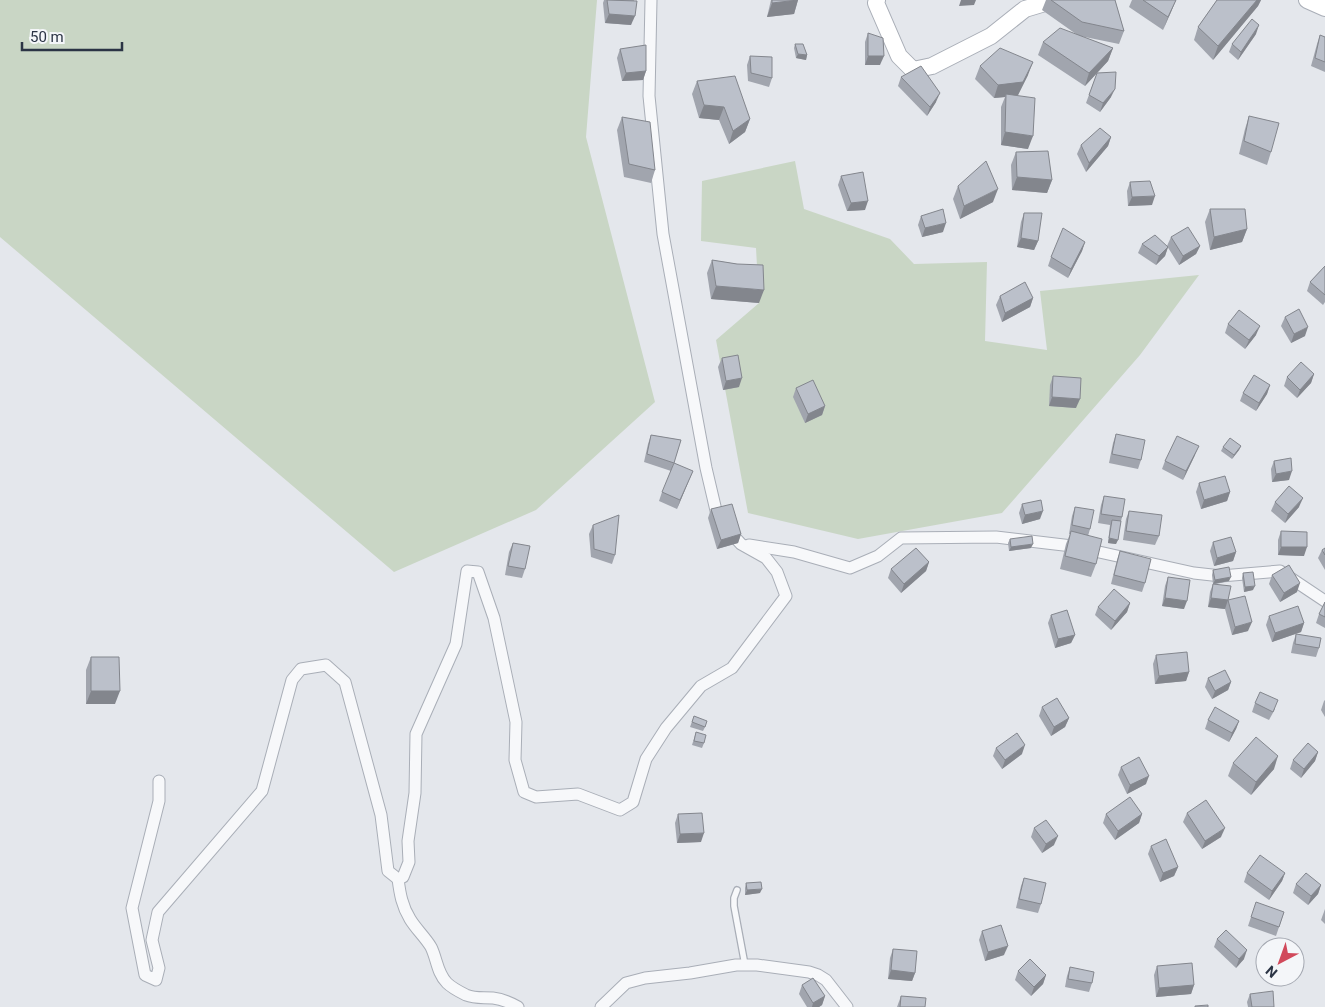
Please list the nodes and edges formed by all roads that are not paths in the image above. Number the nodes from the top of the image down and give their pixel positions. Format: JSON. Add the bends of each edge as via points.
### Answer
{"nodes":[{"id":1,"x":651,"y":0,"type":"edge"},
{"id":2,"x":877,"y":0,"type":"edge"},
{"id":3,"x":1054,"y":0,"type":"edge"},
{"id":4,"x":1307,"y":0,"type":"edge"},
{"id":5,"x":1325,"y":8,"type":"edge"},
{"id":6,"x":741,"y":544,"type":"junction"},
{"id":7,"x":1325,"y":601,"type":"edge"},
{"id":8,"x":160,"y":781,"type":"dead end"},
{"id":9,"x":398,"y":879,"type":"junction"},
{"id":10,"x":737,"y":890,"type":"dead end"},
{"id":11,"x":745,"y":965,"type":"junction"},
{"id":12,"x":518,"y":1007,"type":"edge"},
{"id":13,"x":601,"y":1007,"type":"edge"},
{"id":14,"x":847,"y":1007,"type":"edge"}],
"edges":[{"from":1,"to":6,"type":"street","via":[[649,96],[663,234],[718,519]]},
{"from":2,"to":3,"type":"street","via":[[899,56],[913,70],[932,66],[990,36],[1025,9]]},
{"from":4,"to":5,"type":"street"},
{"from":6,"to":7,"type":"street","via":[[794,552],[850,568],[878,556],[901,538],[996,537],[1072,546],[1194,573],[1221,576],[1280,571]]},
{"from":6,"to":9,"type":"street","via":[[766,558],[777,572],[786,596],[732,668],[701,686],[666,728],[646,759],[633,802],[620,810],[578,794],[536,797],[524,792],[515,760],[516,722],[494,618],[478,572],[467,571],[456,644],[416,734],[416,793],[408,841],[409,862],[403,877]]},
{"from":8,"to":9,"type":"street","via":[[160,801],[132,908],[145,975],[156,980],[159,968],[152,940],[158,912],[262,791],[292,680],[301,669],[326,665],[345,682],[381,815],[388,871]]},
{"from":9,"to":12,"type":"street","via":[[404,908],[430,945],[446,982],[468,996],[505,1000]]},
{"from":10,"to":11,"type":"lane","via":[[734,906]]},
{"from":11,"to":13,"type":"street","via":[[645,978],[626,984]]},
{"from":11,"to":14,"type":"street","via":[[818,975],[826,980]]}]}
